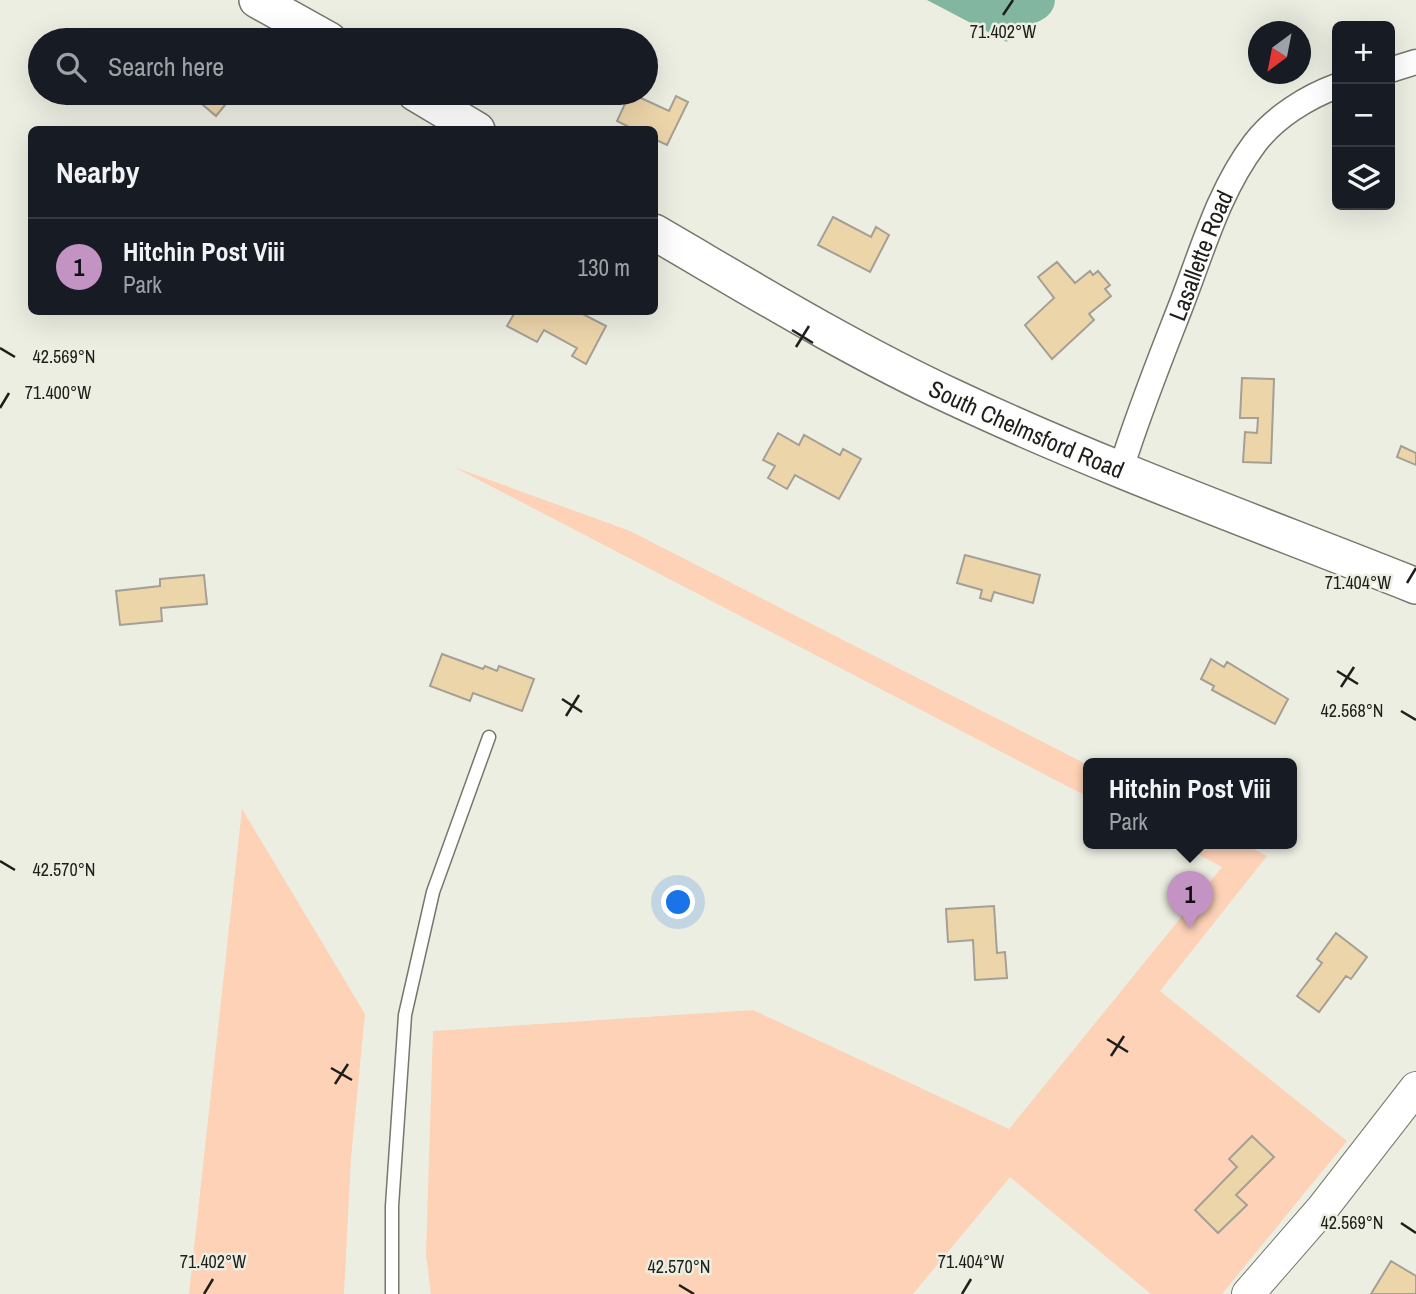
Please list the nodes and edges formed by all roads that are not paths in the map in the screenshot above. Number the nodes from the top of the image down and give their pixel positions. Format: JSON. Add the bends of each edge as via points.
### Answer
{"nodes":[{"id":1,"x":257,"y":0,"type":"edge"},
{"id":2,"x":307,"y":28,"type":"edge"},
{"id":3,"x":1416,"y":62,"type":"edge"},
{"id":4,"x":1395,"y":68,"type":"edge"},
{"id":5,"x":1332,"y":88,"type":"edge"},
{"id":6,"x":435,"y":105,"type":"edge"},
{"id":7,"x":470,"y":126,"type":"edge"},
{"id":8,"x":658,"y":234,"type":"edge"},
{"id":9,"x":1121,"y":469,"type":"junction"},
{"id":10,"x":1416,"y":586,"type":"edge"},
{"id":11,"x":489,"y":737,"type":"dead end"},
{"id":12,"x":1416,"y":1088,"type":"edge"},
{"id":13,"x":392,"y":1294,"type":"edge"},
{"id":14,"x":1248,"y":1294,"type":"edge"}],
"edges":[{"from":1,"to":2,"type":"main road"},
{"from":3,"to":4,"type":"street"},
{"from":5,"to":9,"type":"street","name":"Lasallette Road","via":[[1284,115],[1256,141],[1231,180],[1143,399]]},
{"from":6,"to":7,"type":"main road"},
{"from":8,"to":9,"type":"main road","name":"South Chelmsford Road","via":[[786,312],[872,357]]},
{"from":9,"to":10,"type":"main road","name":"South Chelmsford Road"},
{"from":11,"to":13,"type":"lane","via":[[433,892],[405,1015],[392,1206]]},
{"from":12,"to":14,"type":"street","via":[[1322,1209]]}]}
